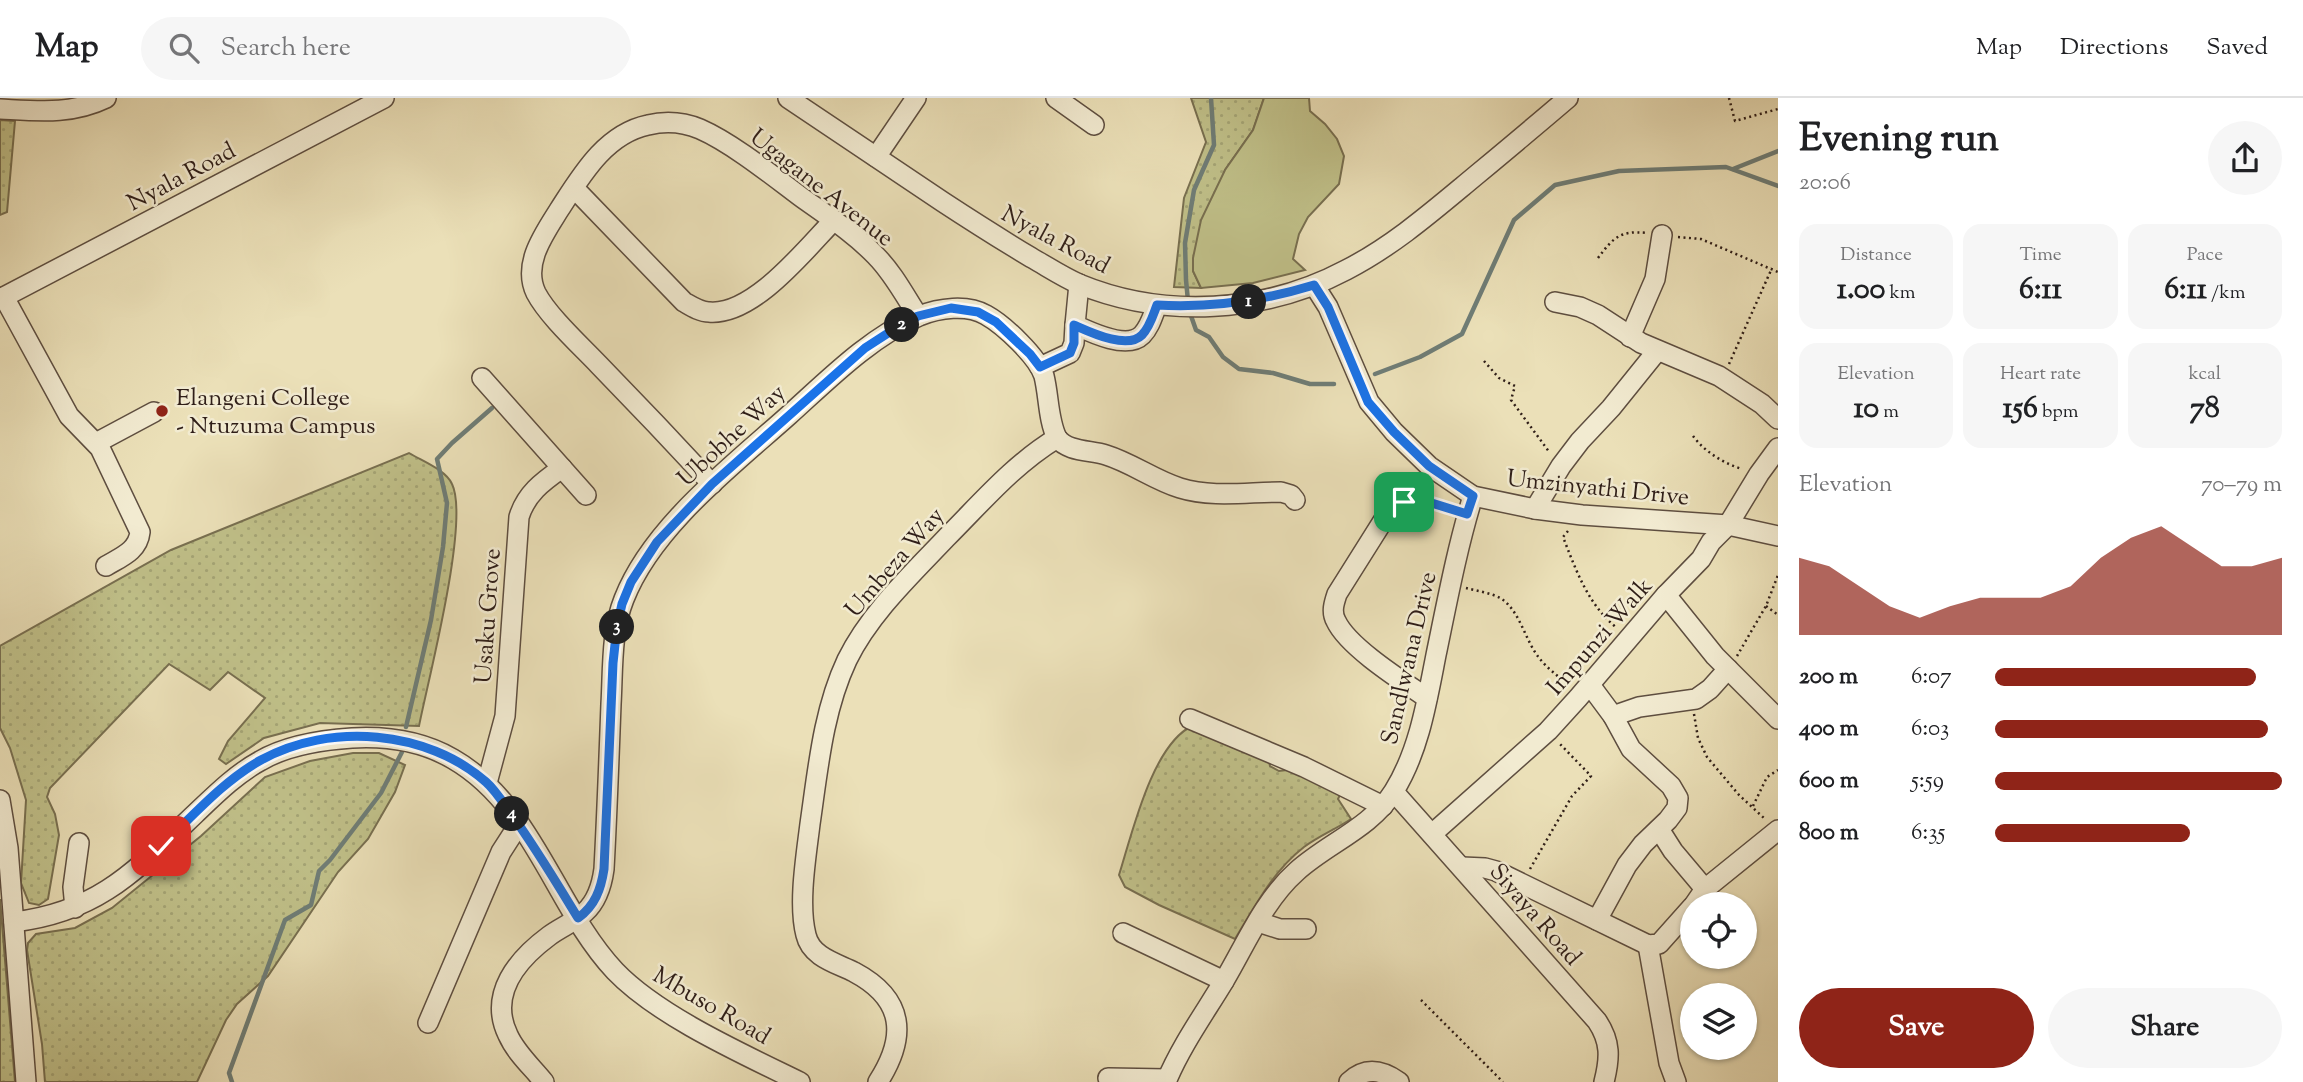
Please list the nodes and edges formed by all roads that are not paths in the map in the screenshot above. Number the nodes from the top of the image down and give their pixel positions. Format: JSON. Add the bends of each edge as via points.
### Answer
{"nodes":[{"id":1,"x":106,"y":98,"type":"edge"},
{"id":2,"x":384,"y":98,"type":"edge"},
{"id":3,"x":788,"y":98,"type":"edge"},
{"id":4,"x":916,"y":98,"type":"edge"},
{"id":5,"x":1055,"y":98,"type":"edge"},
{"id":6,"x":1568,"y":98,"type":"edge"},
{"id":7,"x":0,"y":109,"type":"edge"},
{"id":8,"x":1094,"y":125,"type":"dead end"},
{"id":9,"x":876,"y":157,"type":"junction"},
{"id":10,"x":574,"y":188,"type":"junction"},
{"id":11,"x":834,"y":220,"type":"junction"},
{"id":12,"x":1662,"y":235,"type":"road end"},
{"id":13,"x":1079,"y":284,"type":"junction"},
{"id":14,"x":1314,"y":285,"type":"junction"},
{"id":15,"x":2,"y":298,"type":"edge"},
{"id":16,"x":1555,"y":302,"type":"dead end"},
{"id":17,"x":1164,"y":306,"type":"junction"},
{"id":18,"x":918,"y":316,"type":"junction"},
{"id":19,"x":1074,"y":325,"type":"junction"},
{"id":20,"x":1630,"y":337,"type":"junction"},
{"id":21,"x":1657,"y":351,"type":"junction"},
{"id":22,"x":1040,"y":367,"type":"junction"},
{"id":23,"x":482,"y":379,"type":"dead end"},
{"id":24,"x":154,"y":412,"type":"dead end"},
{"id":25,"x":1778,"y":419,"type":"edge"},
{"id":26,"x":1057,"y":438,"type":"junction"},
{"id":27,"x":96,"y":443,"type":"junction"},
{"id":28,"x":1778,"y":448,"type":"edge"},
{"id":29,"x":562,"y":468,"type":"junction"},
{"id":30,"x":712,"y":484,"type":"junction"},
{"id":31,"x":586,"y":495,"type":"dead end"},
{"id":32,"x":1295,"y":500,"type":"dead end"},
{"id":33,"x":1470,"y":505,"type":"junction"},
{"id":34,"x":1535,"y":509,"type":"junction"},
{"id":35,"x":1388,"y":513,"type":"road end"},
{"id":36,"x":1728,"y":525,"type":"junction"},
{"id":37,"x":1778,"y":536,"type":"edge"},
{"id":38,"x":106,"y":566,"type":"dead end"},
{"id":39,"x":1666,"y":595,"type":"junction"},
{"id":40,"x":1728,"y":669,"type":"junction"},
{"id":41,"x":1584,"y":692,"type":"junction"},
{"id":42,"x":1427,"y":698,"type":"junction"},
{"id":43,"x":1613,"y":716,"type":"junction"},
{"id":44,"x":1190,"y":719,"type":"dead end"},
{"id":45,"x":1778,"y":719,"type":"edge"},
{"id":46,"x":487,"y":783,"type":"junction"},
{"id":47,"x":1388,"y":799,"type":"junction"},
{"id":48,"x":0,"y":800,"type":"edge"},
{"id":49,"x":519,"y":824,"type":"junction"},
{"id":50,"x":1658,"y":829,"type":"junction"},
{"id":51,"x":1777,"y":831,"type":"edge"},
{"id":52,"x":1432,"y":834,"type":"junction"},
{"id":53,"x":79,"y":843,"type":"dead end"},
{"id":54,"x":1462,"y":867,"type":"junction"},
{"id":55,"x":1693,"y":892,"type":"edge"},
{"id":56,"x":1706,"y":892,"type":"edge"},
{"id":57,"x":75,"y":908,"type":"junction"},
{"id":58,"x":578,"y":918,"type":"junction"},
{"id":59,"x":1597,"y":920,"type":"junction"},
{"id":60,"x":1680,"y":921,"type":"edge"},
{"id":61,"x":14,"y":922,"type":"junction"},
{"id":62,"x":1258,"y":922,"type":"junction"},
{"id":63,"x":1306,"y":929,"type":"dead end"},
{"id":64,"x":1123,"y":933,"type":"dead end"},
{"id":65,"x":1652,"y":946,"type":"junction"},
{"id":66,"x":8,"y":961,"type":"edge"},
{"id":67,"x":1224,"y":981,"type":"junction"},
{"id":68,"x":428,"y":1023,"type":"dead end"},
{"id":69,"x":1108,"y":1078,"type":"dead end"},
{"id":70,"x":1167,"y":1081,"type":"edge"},
{"id":71,"x":26,"y":1082,"type":"edge"},
{"id":72,"x":544,"y":1082,"type":"edge"},
{"id":73,"x":800,"y":1082,"type":"edge"},
{"id":74,"x":878,"y":1082,"type":"edge"},
{"id":75,"x":1349,"y":1082,"type":"edge"},
{"id":76,"x":1399,"y":1082,"type":"edge"},
{"id":77,"x":1604,"y":1082,"type":"edge"},
{"id":78,"x":1676,"y":1082,"type":"edge"},
{"id":79,"x":1685,"y":1082,"type":"edge"}],
"edges":[{"from":1,"to":7,"type":"street","via":[[72,110]]},
{"from":2,"to":15,"type":"street","name":"Nyala Road"},
{"from":3,"to":9,"type":"street","name":"Nyala Road"},
{"from":4,"to":9,"type":"street"},
{"from":5,"to":8,"type":"street"},
{"from":6,"to":14,"type":"street","name":"Nyala Road","via":[[1422,220],[1381,250]]},
{"from":9,"to":13,"type":"street","name":"Nyala Road"},
{"from":10,"to":11,"type":"street","name":"Ugagane Avenue","via":[[600,152],[617,138],[645,125],[673,123],[702,130],[724,143]]},
{"from":10,"to":11,"type":"street","via":[[684,302],[705,312],[732,309],[761,292]]},
{"from":10,"to":30,"type":"street","name":"Ugagane Avenue","via":[[540,239],[533,259],[535,292]]},
{"from":11,"to":18,"type":"street","name":"Ugagane Avenue","via":[[876,256]]},
{"from":12,"to":20,"type":"street","via":[[1655,279]]},
{"from":13,"to":17,"type":"street","name":"Nyala Road"},
{"from":13,"to":19,"type":"street"},
{"from":14,"to":17,"type":"street","name":"Nyala Road","via":[[1254,301]]},
{"from":14,"to":33,"type":"street","name":"Umzinyathi Drive","via":[[1368,402]]},
{"from":15,"to":27,"type":"street","via":[[69,416]]},
{"from":16,"to":20,"type":"street","via":[[1598,315]]},
{"from":17,"to":19,"type":"street","via":[[1135,340],[1117,340]]},
{"from":18,"to":22,"type":"street","name":"Ubobhe Way","via":[[951,308],[978,312],[996,322]]},
{"from":18,"to":30,"type":"street","name":"Ubobhe Way","via":[[865,348]]},
{"from":19,"to":22,"type":"street","via":[[1070,353]]},
{"from":20,"to":21,"type":"street"},
{"from":21,"to":25,"type":"street","via":[[1719,376]]},
{"from":21,"to":34,"type":"street","via":[[1580,441]]},
{"from":22,"to":26,"type":"street","name":"Ubobhe Way"},
{"from":23,"to":29,"type":"street"},
{"from":24,"to":27,"type":"street"},
{"from":26,"to":32,"type":"street","via":[[1066,446],[1111,457],[1181,489],[1281,492]]},
{"from":26,"to":74,"type":"street","name":"Umbeza Way","via":[[1013,470],[877,615],[848,659],[830,711],[808,841],[805,932],[813,949],[870,983],[893,1010],[897,1042]]},
{"from":27,"to":38,"type":"street","via":[[140,532],[137,545]]},
{"from":28,"to":36,"type":"street","name":"Impunzi Walk"},
{"from":29,"to":31,"type":"street"},
{"from":29,"to":46,"type":"street","name":"Usaku Grove","via":[[532,491],[519,517],[505,716]]},
{"from":30,"to":58,"type":"street","name":"Ubobhe Way","via":[[657,542],[622,604],[613,663],[604,869],[596,898]]},
{"from":33,"to":34,"type":"street","name":"Umzinyathi Drive"},
{"from":33,"to":42,"type":"street","name":"Sandlwana Drive"},
{"from":34,"to":36,"type":"street","name":"Umzinyathi Drive"},
{"from":35,"to":42,"type":"street","via":[[1337,594],[1334,615],[1351,640]]},
{"from":36,"to":37,"type":"street","name":"Umzinyathi Drive"},
{"from":36,"to":39,"type":"street","name":"Impunzi Walk"},
{"from":39,"to":40,"type":"street"},
{"from":39,"to":41,"type":"street","name":"Impunzi Walk"},
{"from":40,"to":43,"type":"street","via":[[1703,695],[1689,701],[1649,705]]},
{"from":40,"to":45,"type":"street"},
{"from":41,"to":43,"type":"street"},
{"from":41,"to":52,"type":"street","name":"Impunzi Walk","via":[[1548,731]]},
{"from":42,"to":47,"type":"street","name":"Sandlwana Drive","via":[[1409,761]]},
{"from":43,"to":50,"type":"street","via":[[1631,749],[1678,797],[1677,808]]},
{"from":44,"to":47,"type":"street"},
{"from":46,"to":49,"type":"street","name":"Mbuso Road"},
{"from":46,"to":57,"type":"street","name":"Mbuso Road","via":[[434,749],[393,738],[305,744],[261,760],[238,775],[132,872]]},
{"from":47,"to":52,"type":"street","name":"Siyaya Road"},
{"from":47,"to":62,"type":"street","name":"Sandlwana Drive","via":[[1357,829],[1295,872]]},
{"from":48,"to":61,"type":"street"},
{"from":49,"to":58,"type":"street","name":"Mbuso Road"},
{"from":49,"to":68,"type":"street","via":[[500,852]]},
{"from":50,"to":55,"type":"street"},
{"from":50,"to":59,"type":"street","via":[[1627,864]]},
{"from":51,"to":56,"type":"street"},
{"from":52,"to":54,"type":"street","name":"Siyaya Road"},
{"from":53,"to":57,"type":"street"},
{"from":54,"to":59,"type":"street","via":[[1490,869]]},
{"from":54,"to":77,"type":"street","name":"Siyaya Road","via":[[1602,1028],[1609,1047]]},
{"from":57,"to":61,"type":"street","name":"Mbuso Road"},
{"from":58,"to":72,"type":"street","via":[[517,964],[502,1002],[508,1035]]},
{"from":58,"to":73,"type":"street","name":"Mbuso Road","via":[[601,954],[641,993]]},
{"from":59,"to":65,"type":"street"},
{"from":60,"to":65,"type":"street"},
{"from":61,"to":66,"type":"street"},
{"from":62,"to":63,"type":"street","via":[[1280,929]]},
{"from":62,"to":67,"type":"street","name":"Sandlwana Drive"},
{"from":64,"to":67,"type":"street"},
{"from":65,"to":78,"type":"street","via":[[1669,1063]]},
{"from":65,"to":79,"type":"street"},
{"from":66,"to":71,"type":"street"},
{"from":67,"to":70,"type":"street","name":"Sandlwana Drive"},
{"from":69,"to":70,"type":"street"},
{"from":75,"to":76,"type":"street","via":[[1372,1070]]}]}
